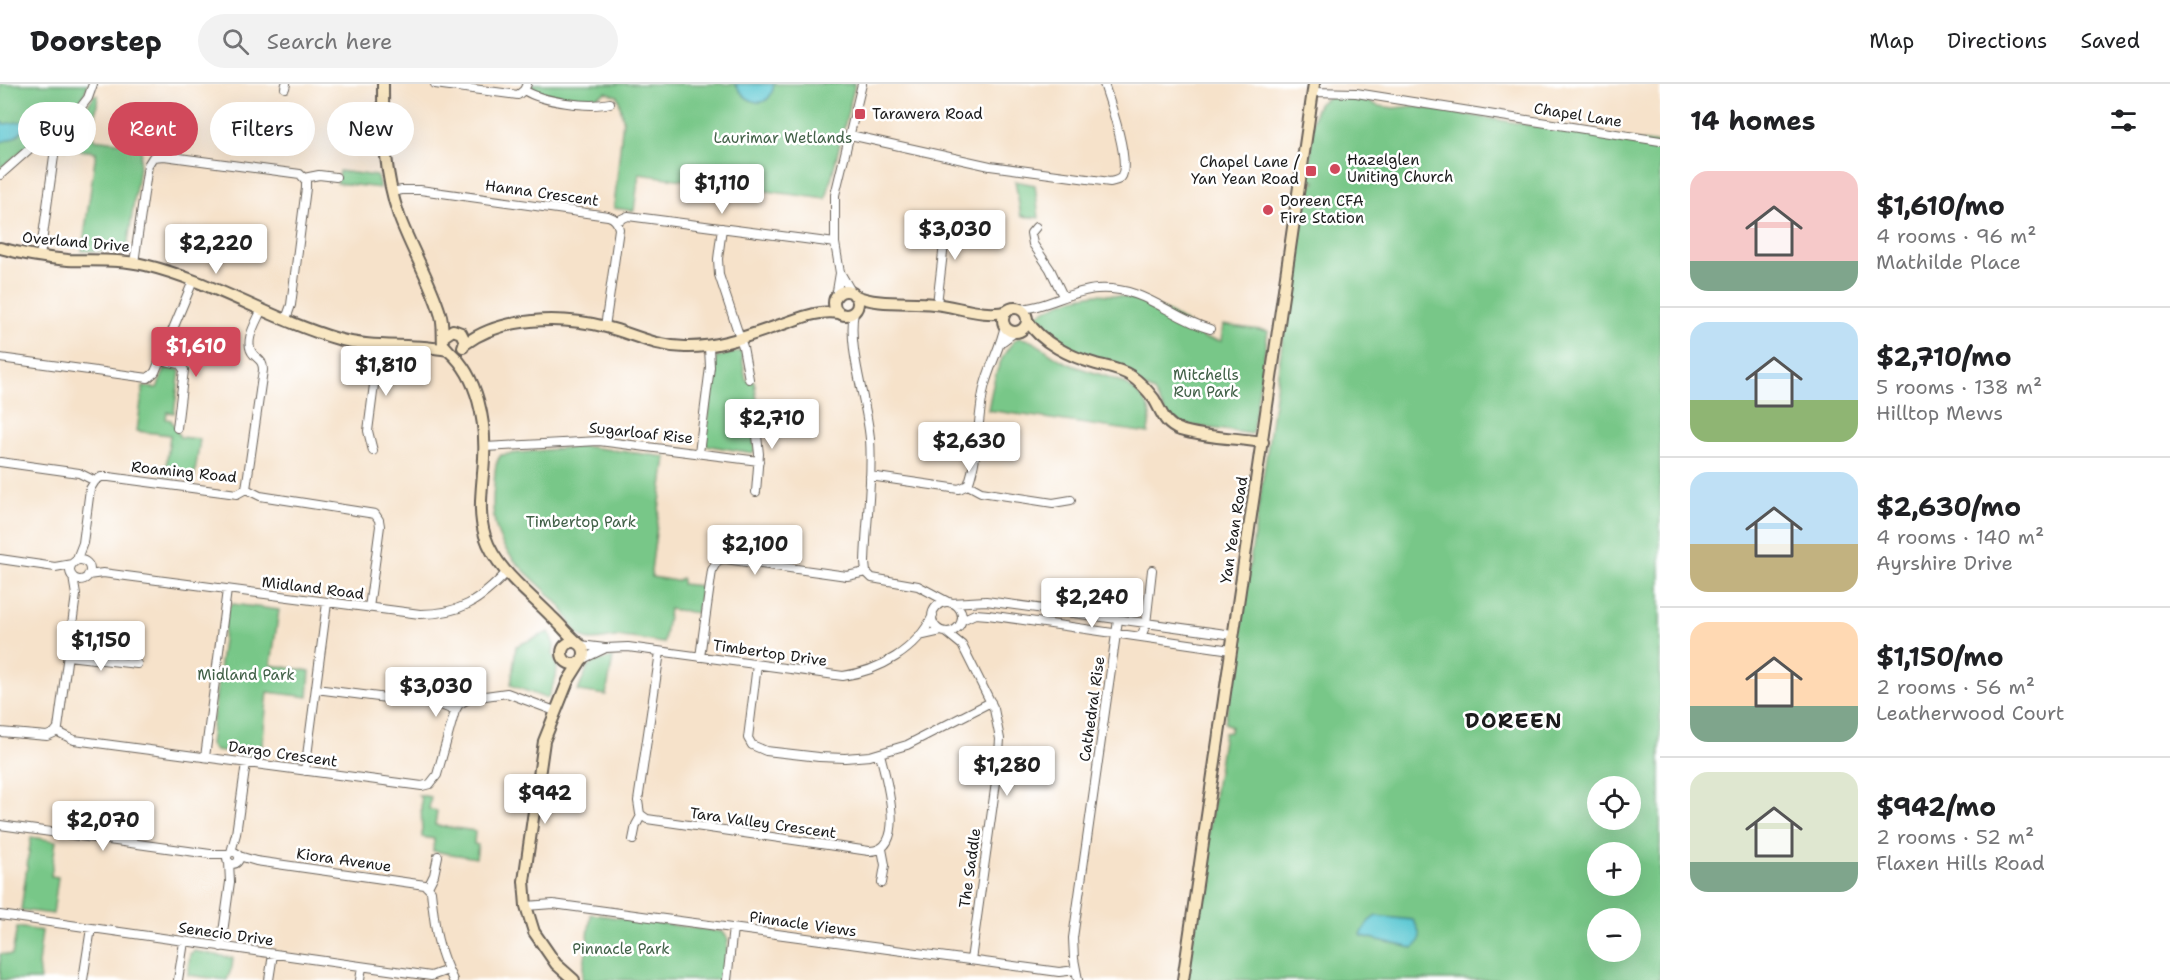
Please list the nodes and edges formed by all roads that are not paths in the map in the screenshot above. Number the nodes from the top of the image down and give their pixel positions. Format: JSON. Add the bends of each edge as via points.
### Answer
{"nodes":[{"id":1,"x":93,"y":84,"type":"edge"},
{"id":2,"x":383,"y":84,"type":"edge"},
{"id":3,"x":435,"y":84,"type":"edge"},
{"id":4,"x":862,"y":84,"type":"edge"},
{"id":5,"x":1104,"y":84,"type":"edge"},
{"id":6,"x":525,"y":87,"type":"edge"},
{"id":7,"x":1314,"y":88,"type":"edge"},
{"id":8,"x":84,"y":102,"type":"edge"},
{"id":9,"x":610,"y":104,"type":"dead end"},
{"id":10,"x":850,"y":135,"type":"junction"},
{"id":11,"x":1660,"y":141,"type":"edge"},
{"id":12,"x":22,"y":156,"type":"edge"},
{"id":13,"x":54,"y":156,"type":"edge"},
{"id":14,"x":0,"y":175,"type":"edge"},
{"id":15,"x":336,"y":177,"type":"dead end"},
{"id":16,"x":304,"y":178,"type":"junction"},
{"id":17,"x":392,"y":192,"type":"junction"},
{"id":18,"x":617,"y":221,"type":"junction"},
{"id":19,"x":1036,"y":227,"type":"dead end"},
{"id":20,"x":722,"y":228,"type":"junction"},
{"id":21,"x":936,"y":235,"type":"dead end"},
{"id":22,"x":836,"y":243,"type":"junction"},
{"id":23,"x":0,"y":248,"type":"edge"},
{"id":24,"x":40,"y":257,"type":"junction"},
{"id":25,"x":134,"y":263,"type":"junction"},
{"id":26,"x":840,"y":273,"type":"junction"},
{"id":27,"x":193,"y":281,"type":"junction"},
{"id":28,"x":853,"y":294,"type":"junction"},
{"id":29,"x":1063,"y":296,"type":"junction"},
{"id":30,"x":836,"y":298,"type":"junction"},
{"id":31,"x":875,"y":302,"type":"junction"},
{"id":32,"x":937,"y":304,"type":"junction"},
{"id":33,"x":1038,"y":306,"type":"junction"},
{"id":34,"x":262,"y":309,"type":"junction"},
{"id":35,"x":1012,"y":310,"type":"junction"},
{"id":36,"x":848,"y":312,"type":"junction"},
{"id":37,"x":986,"y":312,"type":"junction"},
{"id":38,"x":818,"y":313,"type":"junction"},
{"id":39,"x":441,"y":314,"type":"junction"},
{"id":40,"x":286,"y":319,"type":"junction"},
{"id":41,"x":1027,"y":319,"type":"junction"},
{"id":42,"x":605,"y":327,"type":"junction"},
{"id":43,"x":1011,"y":328,"type":"junction"},
{"id":44,"x":1210,"y":329,"type":"dead end"},
{"id":45,"x":459,"y":332,"type":"junction"},
{"id":46,"x":484,"y":332,"type":"junction"},
{"id":47,"x":1037,"y":333,"type":"junction"},
{"id":48,"x":444,"y":336,"type":"junction"},
{"id":49,"x":740,"y":338,"type":"junction"},
{"id":50,"x":464,"y":345,"type":"junction"},
{"id":51,"x":380,"y":346,"type":"junction"},
{"id":52,"x":423,"y":346,"type":"junction"},
{"id":53,"x":709,"y":347,"type":"junction"},
{"id":54,"x":449,"y":351,"type":"junction"},
{"id":55,"x":0,"y":358,"type":"edge"},
{"id":56,"x":160,"y":360,"type":"junction"},
{"id":57,"x":464,"y":367,"type":"junction"},
{"id":58,"x":749,"y":379,"type":"dead end"},
{"id":59,"x":754,"y":408,"type":"dead end"},
{"id":60,"x":177,"y":428,"type":"dead end"},
{"id":61,"x":1263,"y":442,"type":"junction"},
{"id":62,"x":485,"y":447,"type":"junction"},
{"id":63,"x":373,"y":451,"type":"dead end"},
{"id":64,"x":699,"y":453,"type":"junction"},
{"id":65,"x":759,"y":461,"type":"junction"},
{"id":66,"x":0,"y":462,"type":"edge"},
{"id":67,"x":870,"y":476,"type":"junction"},
{"id":68,"x":95,"y":481,"type":"junction"},
{"id":69,"x":968,"y":485,"type":"junction"},
{"id":70,"x":246,"y":489,"type":"junction"},
{"id":71,"x":756,"y":492,"type":"dead end"},
{"id":72,"x":1071,"y":500,"type":"dead end"},
{"id":73,"x":83,"y":543,"type":"junction"},
{"id":74,"x":0,"y":559,"type":"edge"},
{"id":75,"x":74,"y":562,"type":"junction"},
{"id":76,"x":55,"y":567,"type":"junction"},
{"id":77,"x":1152,"y":570,"type":"dead end"},
{"id":78,"x":87,"y":571,"type":"junction"},
{"id":79,"x":507,"y":572,"type":"junction"},
{"id":80,"x":867,"y":572,"type":"junction"},
{"id":81,"x":72,"y":576,"type":"junction"},
{"id":82,"x":227,"y":590,"type":"junction"},
{"id":83,"x":925,"y":590,"type":"junction"},
{"id":84,"x":76,"y":596,"type":"junction"},
{"id":85,"x":327,"y":603,"type":"junction"},
{"id":86,"x":950,"y":603,"type":"junction"},
{"id":87,"x":369,"y":608,"type":"junction"},
{"id":88,"x":933,"y":613,"type":"junction"},
{"id":89,"x":1118,"y":620,"type":"junction"},
{"id":90,"x":962,"y":621,"type":"junction"},
{"id":91,"x":558,"y":623,"type":"junction"},
{"id":92,"x":1146,"y":624,"type":"junction"},
{"id":93,"x":944,"y":631,"type":"junction"},
{"id":94,"x":1116,"y":633,"type":"junction"},
{"id":95,"x":1233,"y":635,"type":"junction"},
{"id":96,"x":919,"y":636,"type":"junction"},
{"id":97,"x":1141,"y":637,"type":"junction"},
{"id":98,"x":579,"y":644,"type":"junction"},
{"id":99,"x":962,"y":645,"type":"junction"},
{"id":100,"x":564,"y":647,"type":"junction"},
{"id":101,"x":605,"y":648,"type":"junction"},
{"id":102,"x":1231,"y":650,"type":"junction"},
{"id":103,"x":660,"y":652,"type":"junction"},
{"id":104,"x":68,"y":656,"type":"junction"},
{"id":105,"x":700,"y":657,"type":"junction"},
{"id":106,"x":581,"y":661,"type":"junction"},
{"id":107,"x":566,"y":662,"type":"junction"},
{"id":108,"x":137,"y":664,"type":"dead end"},
{"id":109,"x":757,"y":665,"type":"junction"},
{"id":110,"x":568,"y":681,"type":"junction"},
{"id":111,"x":316,"y":689,"type":"junction"},
{"id":112,"x":991,"y":702,"type":"junction"},
{"id":113,"x":455,"y":711,"type":"junction"},
{"id":114,"x":555,"y":711,"type":"junction"},
{"id":115,"x":56,"y":731,"type":"junction"},
{"id":116,"x":0,"y":732,"type":"edge"},
{"id":117,"x":880,"y":754,"type":"junction"},
{"id":118,"x":205,"y":757,"type":"junction"},
{"id":119,"x":246,"y":763,"type":"junction"},
{"id":120,"x":305,"y":771,"type":"junction"},
{"id":121,"x":641,"y":816,"type":"junction"},
{"id":122,"x":0,"y":825,"type":"edge"},
{"id":123,"x":633,"y":840,"type":"dead end"},
{"id":124,"x":882,"y":849,"type":"junction"},
{"id":125,"x":438,"y":856,"type":"dead end"},
{"id":126,"x":233,"y":858,"type":"junction"},
{"id":127,"x":882,"y":882,"type":"dead end"},
{"id":128,"x":428,"y":887,"type":"junction"},
{"id":129,"x":526,"y":906,"type":"junction"},
{"id":130,"x":0,"y":915,"type":"edge"},
{"id":131,"x":91,"y":928,"type":"junction"},
{"id":132,"x":733,"y":928,"type":"junction"},
{"id":133,"x":184,"y":942,"type":"junction"},
{"id":134,"x":221,"y":947,"type":"junction"},
{"id":135,"x":273,"y":954,"type":"junction"},
{"id":136,"x":971,"y":960,"type":"junction"},
{"id":137,"x":362,"y":967,"type":"junction"},
{"id":138,"x":448,"y":970,"type":"junction"},
{"id":139,"x":1076,"y":970,"type":"junction"},
{"id":140,"x":564,"y":976,"type":"edge"},
{"id":141,"x":83,"y":980,"type":"edge"},
{"id":142,"x":178,"y":980,"type":"edge"},
{"id":143,"x":269,"y":980,"type":"edge"},
{"id":144,"x":360,"y":980,"type":"edge"},
{"id":145,"x":453,"y":980,"type":"edge"},
{"id":146,"x":727,"y":980,"type":"edge"},
{"id":147,"x":1078,"y":980,"type":"edge"},
{"id":148,"x":1183,"y":980,"type":"edge"}],
"edges":[{"from":1,"to":8,"type":"street"},
{"from":2,"to":17,"type":"street","via":[[384,145]]},
{"from":3,"to":6,"type":"street","via":[[512,94]]},
{"from":4,"to":10,"type":"street"},
{"from":5,"to":10,"type":"street","via":[[1123,155],[1122,175],[1110,182],[990,166]]},
{"from":6,"to":9,"type":"street","via":[[535,97],[595,106]]},
{"from":7,"to":11,"type":"street","name":"Chapel Lane"},
{"from":7,"to":61,"type":"street","name":"Yan Yean Road"},
{"from":10,"to":22,"type":"street","via":[[835,195]]},
{"from":12,"to":14,"type":"street"},
{"from":13,"to":24,"type":"street"},
{"from":15,"to":16,"type":"street"},
{"from":16,"to":25,"type":"street","via":[[300,174],[153,157],[148,165]]},
{"from":16,"to":40,"type":"street","via":[[306,188]]},
{"from":17,"to":18,"type":"street","name":"Hanna Crescent","via":[[420,190],[608,216]]},
{"from":17,"to":39,"type":"street"},
{"from":18,"to":20,"type":"street","via":[[628,216]]},
{"from":18,"to":42,"type":"street","name":"Hanna Crescent"},
{"from":19,"to":29,"type":"street","via":[[1031,233],[1032,242]]},
{"from":20,"to":22,"type":"street"},
{"from":20,"to":49,"type":"street","via":[[719,275]]},
{"from":21,"to":32,"type":"street","via":[[944,244]]},
{"from":22,"to":26,"type":"street"},
{"from":23,"to":24,"type":"street","name":"Overland Drive"},
{"from":24,"to":25,"type":"street","name":"Overland Drive"},
{"from":25,"to":27,"type":"street","name":"Overland Drive"},
{"from":26,"to":28,"type":"street"},
{"from":26,"to":30,"type":"street"},
{"from":27,"to":34,"type":"street","name":"Overland Drive"},
{"from":27,"to":56,"type":"street"},
{"from":28,"to":30,"type":"street","via":[[846,292]]},
{"from":28,"to":31,"type":"street"},
{"from":28,"to":36,"type":"street","via":[[858,302]]},
{"from":29,"to":33,"type":"street"},
{"from":29,"to":44,"type":"street","via":[[1099,289],[1130,292]]},
{"from":30,"to":36,"type":"street","via":[[835,306]]},
{"from":30,"to":38,"type":"street"},
{"from":31,"to":32,"type":"street"},
{"from":31,"to":36,"type":"street"},
{"from":32,"to":37,"type":"street"},
{"from":33,"to":35,"type":"street"},
{"from":33,"to":41,"type":"street"},
{"from":34,"to":40,"type":"street","name":"Overland Drive"},
{"from":34,"to":70,"type":"street","via":[[249,341],[251,352],[263,366]]},
{"from":35,"to":37,"type":"street"},
{"from":35,"to":41,"type":"street","via":[[1023,312]]},
{"from":35,"to":43,"type":"street","via":[[1004,316]]},
{"from":36,"to":38,"type":"street"},
{"from":36,"to":67,"type":"street","via":[[868,429]]},
{"from":37,"to":43,"type":"street"},
{"from":38,"to":49,"type":"street"},
{"from":39,"to":45,"type":"street"},
{"from":39,"to":48,"type":"street"},
{"from":40,"to":51,"type":"street","name":"Overland Drive","via":[[336,338]]},
{"from":41,"to":43,"type":"street","via":[[1025,327]]},
{"from":41,"to":47,"type":"street"},
{"from":42,"to":46,"type":"street","via":[[555,321]]},
{"from":42,"to":53,"type":"street","via":[[662,345]]},
{"from":43,"to":47,"type":"street"},
{"from":43,"to":69,"type":"street","via":[[984,389]]},
{"from":45,"to":46,"type":"street"},
{"from":45,"to":48,"type":"street","via":[[449,331]]},
{"from":45,"to":50,"type":"street"},
{"from":46,"to":50,"type":"street"},
{"from":47,"to":61,"type":"street","via":[[1061,350],[1130,376],[1146,390],[1172,426]]},
{"from":48,"to":52,"type":"street","name":"Overland Drive"},
{"from":48,"to":54,"type":"street","via":[[443,344]]},
{"from":49,"to":53,"type":"street"},
{"from":49,"to":58,"type":"street"},
{"from":50,"to":54,"type":"street","via":[[458,352]]},
{"from":50,"to":57,"type":"street"},
{"from":51,"to":52,"type":"street","name":"Overland Drive"},
{"from":51,"to":63,"type":"street","via":[[368,431]]},
{"from":52,"to":54,"type":"street","name":"Overland Drive"},
{"from":53,"to":64,"type":"street","via":[[710,372]]},
{"from":54,"to":57,"type":"street"},
{"from":55,"to":56,"type":"street","via":[[146,378],[153,375]]},
{"from":56,"to":60,"type":"street","via":[[180,364],[184,369]]},
{"from":57,"to":62,"type":"street","via":[[479,403]]},
{"from":59,"to":65,"type":"street"},
{"from":61,"to":95,"type":"street","name":"Yan Yean Road"},
{"from":62,"to":64,"type":"street","name":"Sugarloaf Rise","via":[[599,441]]},
{"from":62,"to":79,"type":"street","via":[[480,498],[483,527],[490,548]]},
{"from":64,"to":65,"type":"street","name":"Sugarloaf Rise"},
{"from":65,"to":71,"type":"street"},
{"from":66,"to":68,"type":"street","name":"Roaming Road","via":[[80,473]]},
{"from":67,"to":69,"type":"street","via":[[959,489]]},
{"from":67,"to":80,"type":"street"},
{"from":68,"to":70,"type":"street","name":"Roaming Road","via":[[109,477],[237,494]]},
{"from":68,"to":73,"type":"street"},
{"from":69,"to":72,"type":"street","via":[[981,492],[1053,503]]},
{"from":70,"to":87,"type":"street","name":"Roaming Road","via":[[260,496],[375,514],[380,526]]},
{"from":73,"to":75,"type":"street"},
{"from":73,"to":78,"type":"street"},
{"from":74,"to":76,"type":"street"},
{"from":75,"to":76,"type":"street"},
{"from":75,"to":78,"type":"street","via":[[81,560]]},
{"from":75,"to":81,"type":"street"},
{"from":76,"to":81,"type":"street"},
{"from":77,"to":92,"type":"street"},
{"from":78,"to":81,"type":"street","via":[[79,580]]},
{"from":78,"to":82,"type":"street","name":"Midland Road"},
{"from":78,"to":84,"type":"street"},
{"from":79,"to":87,"type":"street","name":"Midland Road","via":[[481,597],[446,613]]},
{"from":79,"to":91,"type":"street"},
{"from":80,"to":83,"type":"street","via":[[872,578]]},
{"from":80,"to":105,"type":"street","via":[[847,576],[718,560],[712,570]]},
{"from":81,"to":84,"type":"street"},
{"from":82,"to":85,"type":"street","name":"Midland Road"},
{"from":82,"to":118,"type":"street"},
{"from":83,"to":86,"type":"street"},
{"from":83,"to":88,"type":"street"},
{"from":84,"to":104,"type":"street"},
{"from":85,"to":87,"type":"street","name":"Midland Road"},
{"from":85,"to":111,"type":"street"},
{"from":86,"to":88,"type":"street","via":[[940,604]]},
{"from":86,"to":89,"type":"street","via":[[986,601]]},
{"from":86,"to":90,"type":"street","via":[[961,611]]},
{"from":88,"to":93,"type":"street","via":[[934,624]]},
{"from":88,"to":96,"type":"street","name":"Timbertop Drive"},
{"from":89,"to":92,"type":"street"},
{"from":89,"to":94,"type":"street","name":"Cathedral Rise"},
{"from":90,"to":93,"type":"street","via":[[955,629]]},
{"from":90,"to":94,"type":"street","via":[[981,614]]},
{"from":90,"to":99,"type":"street","name":"The Saddle"},
{"from":91,"to":98,"type":"street"},
{"from":91,"to":100,"type":"street"},
{"from":92,"to":95,"type":"street"},
{"from":92,"to":97,"type":"street"},
{"from":93,"to":96,"type":"street","name":"Timbertop Drive"},
{"from":93,"to":99,"type":"street","name":"The Saddle"},
{"from":94,"to":97,"type":"street"},
{"from":94,"to":139,"type":"street","name":"Cathedral Rise","via":[[1073,938]]},
{"from":95,"to":102,"type":"street","name":"Yan Yean Road"},
{"from":96,"to":109,"type":"street","name":"Timbertop Drive","via":[[891,660],[860,674],[826,675]]},
{"from":97,"to":102,"type":"street"},
{"from":98,"to":100,"type":"street","via":[[571,642]]},
{"from":98,"to":101,"type":"street","name":"Timbertop Drive"},
{"from":98,"to":106,"type":"street","via":[[584,653]]},
{"from":99,"to":112,"type":"street","name":"The Saddle"},
{"from":100,"to":107,"type":"street"},
{"from":101,"to":103,"type":"street","name":"Timbertop Drive"},
{"from":101,"to":106,"type":"street","name":"Timbertop Drive"},
{"from":102,"to":148,"type":"street","name":"Yan Yean Road"},
{"from":103,"to":105,"type":"street","name":"Timbertop Drive"},
{"from":103,"to":121,"type":"street","via":[[638,801]]},
{"from":104,"to":108,"type":"street"},
{"from":104,"to":115,"type":"street"},
{"from":105,"to":109,"type":"street","name":"Timbertop Drive"},
{"from":106,"to":107,"type":"street"},
{"from":106,"to":110,"type":"street"},
{"from":107,"to":110,"type":"street"},
{"from":109,"to":117,"type":"street","via":[[748,732],[752,745],[766,751],[826,758]]},
{"from":110,"to":114,"type":"street"},
{"from":111,"to":113,"type":"street","via":[[441,705]]},
{"from":111,"to":120,"type":"street"},
{"from":112,"to":117,"type":"street"},
{"from":112,"to":136,"type":"street","name":"The Saddle","via":[[999,723],[1000,752]]},
{"from":113,"to":114,"type":"street","via":[[471,698],[507,693]]},
{"from":113,"to":120,"type":"street","name":"Dargo Crescent","via":[[437,775],[427,786]]},
{"from":114,"to":129,"type":"street","via":[[541,754],[524,870]]},
{"from":115,"to":116,"type":"street","via":[[47,736]]},
{"from":115,"to":118,"type":"street","name":"Dargo Crescent","via":[[74,740]]},
{"from":117,"to":124,"type":"street","via":[[892,808],[888,840]]},
{"from":118,"to":119,"type":"street","name":"Dargo Crescent"},
{"from":119,"to":120,"type":"street","name":"Dargo Crescent"},
{"from":119,"to":126,"type":"street"},
{"from":121,"to":123,"type":"street"},
{"from":121,"to":124,"type":"street","name":"Tara Valley Crescent","via":[[828,846]]},
{"from":122,"to":126,"type":"street","name":"Kiora Avenue"},
{"from":124,"to":127,"type":"street"},
{"from":125,"to":128,"type":"street"},
{"from":126,"to":128,"type":"street","name":"Kiora Avenue"},
{"from":126,"to":134,"type":"street"},
{"from":128,"to":138,"type":"street","via":[[438,945]]},
{"from":129,"to":132,"type":"street","name":"Pinnacle Views","via":[[552,904]]},
{"from":129,"to":140,"type":"street","via":[[534,932]]},
{"from":130,"to":131,"type":"street","name":"Senecio Drive"},
{"from":131,"to":133,"type":"street","name":"Senecio Drive"},
{"from":131,"to":141,"type":"street"},
{"from":132,"to":136,"type":"street","name":"Pinnacle Views"},
{"from":132,"to":146,"type":"street"},
{"from":133,"to":134,"type":"street","name":"Senecio Drive"},
{"from":133,"to":142,"type":"street"},
{"from":134,"to":135,"type":"street","name":"Senecio Drive"},
{"from":135,"to":137,"type":"street","name":"Senecio Drive"},
{"from":135,"to":143,"type":"street"},
{"from":136,"to":139,"type":"street","name":"Pinnacle Views","via":[[1059,972]]},
{"from":137,"to":138,"type":"street","name":"Senecio Drive","via":[[431,976]]},
{"from":137,"to":144,"type":"street"},
{"from":138,"to":145,"type":"street"},
{"from":139,"to":147,"type":"street","name":"Cathedral Rise"}]}
